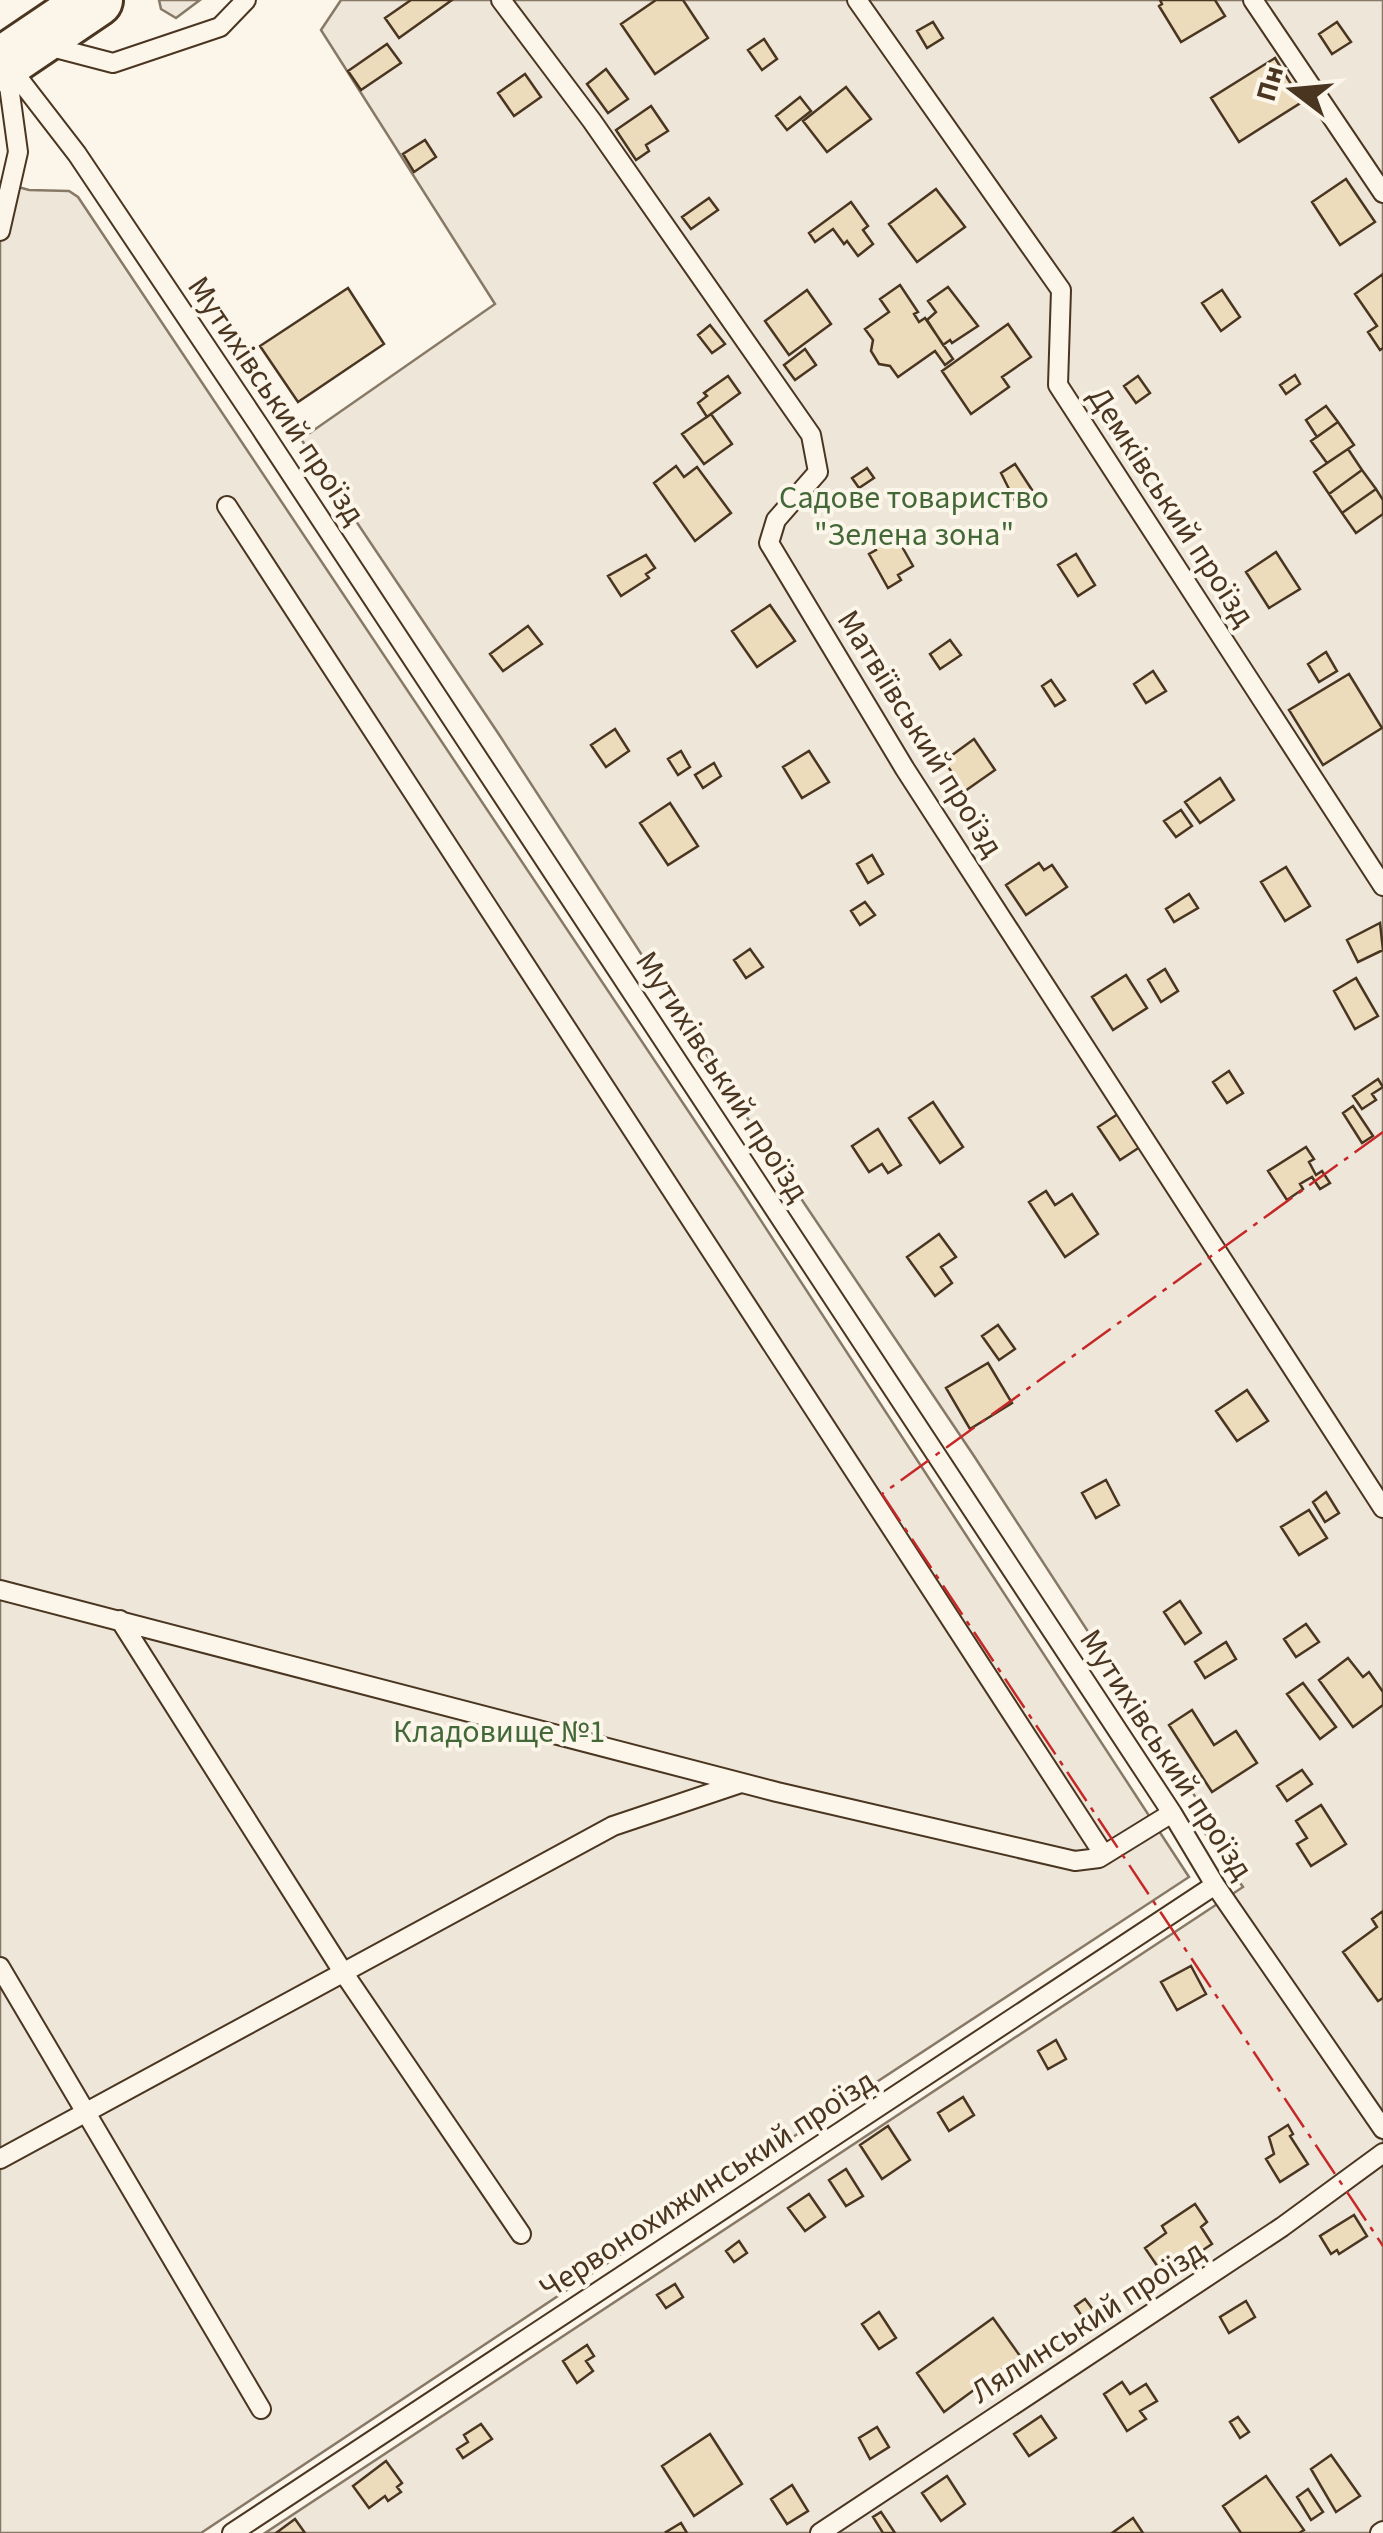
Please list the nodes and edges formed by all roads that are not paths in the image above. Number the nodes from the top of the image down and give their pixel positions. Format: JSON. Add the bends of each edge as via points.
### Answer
{"nodes":[{"id":1,"x":96,"y":0,"type":"edge"},
{"id":2,"x":246,"y":0,"type":"edge"},
{"id":3,"x":501,"y":0,"type":"edge"},
{"id":4,"x":857,"y":0,"type":"edge"},
{"id":5,"x":1254,"y":0,"type":"edge"},
{"id":6,"x":13,"y":56,"type":"edge"},
{"id":7,"x":1383,"y":193,"type":"edge"},
{"id":8,"x":0,"y":231,"type":"edge"},
{"id":9,"x":226,"y":506,"type":"dead end"},
{"id":10,"x":1383,"y":886,"type":"edge"},
{"id":11,"x":1383,"y":1508,"type":"edge"},
{"id":12,"x":0,"y":1590,"type":"edge"},
{"id":13,"x":120,"y":1620,"type":"junction"},
{"id":14,"x":741,"y":1783,"type":"junction"},
{"id":15,"x":1172,"y":1813,"type":"junction"},
{"id":16,"x":1104,"y":1855,"type":"junction"},
{"id":17,"x":1215,"y":1885,"type":"junction"},
{"id":18,"x":0,"y":1967,"type":"edge"},
{"id":19,"x":343,"y":1972,"type":"junction"},
{"id":20,"x":85,"y":2112,"type":"junction"},
{"id":21,"x":1383,"y":2129,"type":"edge"},
{"id":22,"x":1383,"y":2153,"type":"edge"},
{"id":23,"x":0,"y":2159,"type":"edge"},
{"id":24,"x":521,"y":2234,"type":"dead end"},
{"id":25,"x":262,"y":2410,"type":"dead end"},
{"id":26,"x":232,"y":2533,"type":"edge"},
{"id":27,"x":820,"y":2533,"type":"edge"}],
"edges":[{"from":1,"to":6,"type":"main road"},
{"from":2,"to":6,"type":"lane","via":[[220,27],[112,63]]},
{"from":3,"to":11,"type":"lane","name":"Матвіївський проїзд","via":[[811,435],[818,472],[776,520],[769,543],[905,769]]},
{"from":4,"to":10,"type":"lane","name":"Демківський проїзд","via":[[1061,290],[1058,385]]},
{"from":5,"to":7,"type":"lane"},
{"from":6,"to":8,"type":"lane","via":[[18,152]]},
{"from":6,"to":15,"type":"lane","name":"Мутихівський проїзд"},
{"from":9,"to":16,"type":"lane"},
{"from":12,"to":13,"type":"lane"},
{"from":13,"to":14,"type":"lane"},
{"from":13,"to":19,"type":"lane"},
{"from":14,"to":16,"type":"lane","via":[[1075,1861]]},
{"from":14,"to":19,"type":"lane","via":[[614,1826]]},
{"from":15,"to":16,"type":"lane"},
{"from":15,"to":17,"type":"lane","name":"Мутихівський проїзд"},
{"from":17,"to":21,"type":"lane","name":"Мутихівський проїзд"},
{"from":17,"to":26,"type":"lane","name":"Червонохижинський проїзд"},
{"from":18,"to":20,"type":"lane"},
{"from":19,"to":20,"type":"lane"},
{"from":19,"to":24,"type":"lane"},
{"from":20,"to":23,"type":"lane"},
{"from":20,"to":25,"type":"lane"},
{"from":22,"to":27,"type":"lane","name":"Лялинський проїзд"}]}
